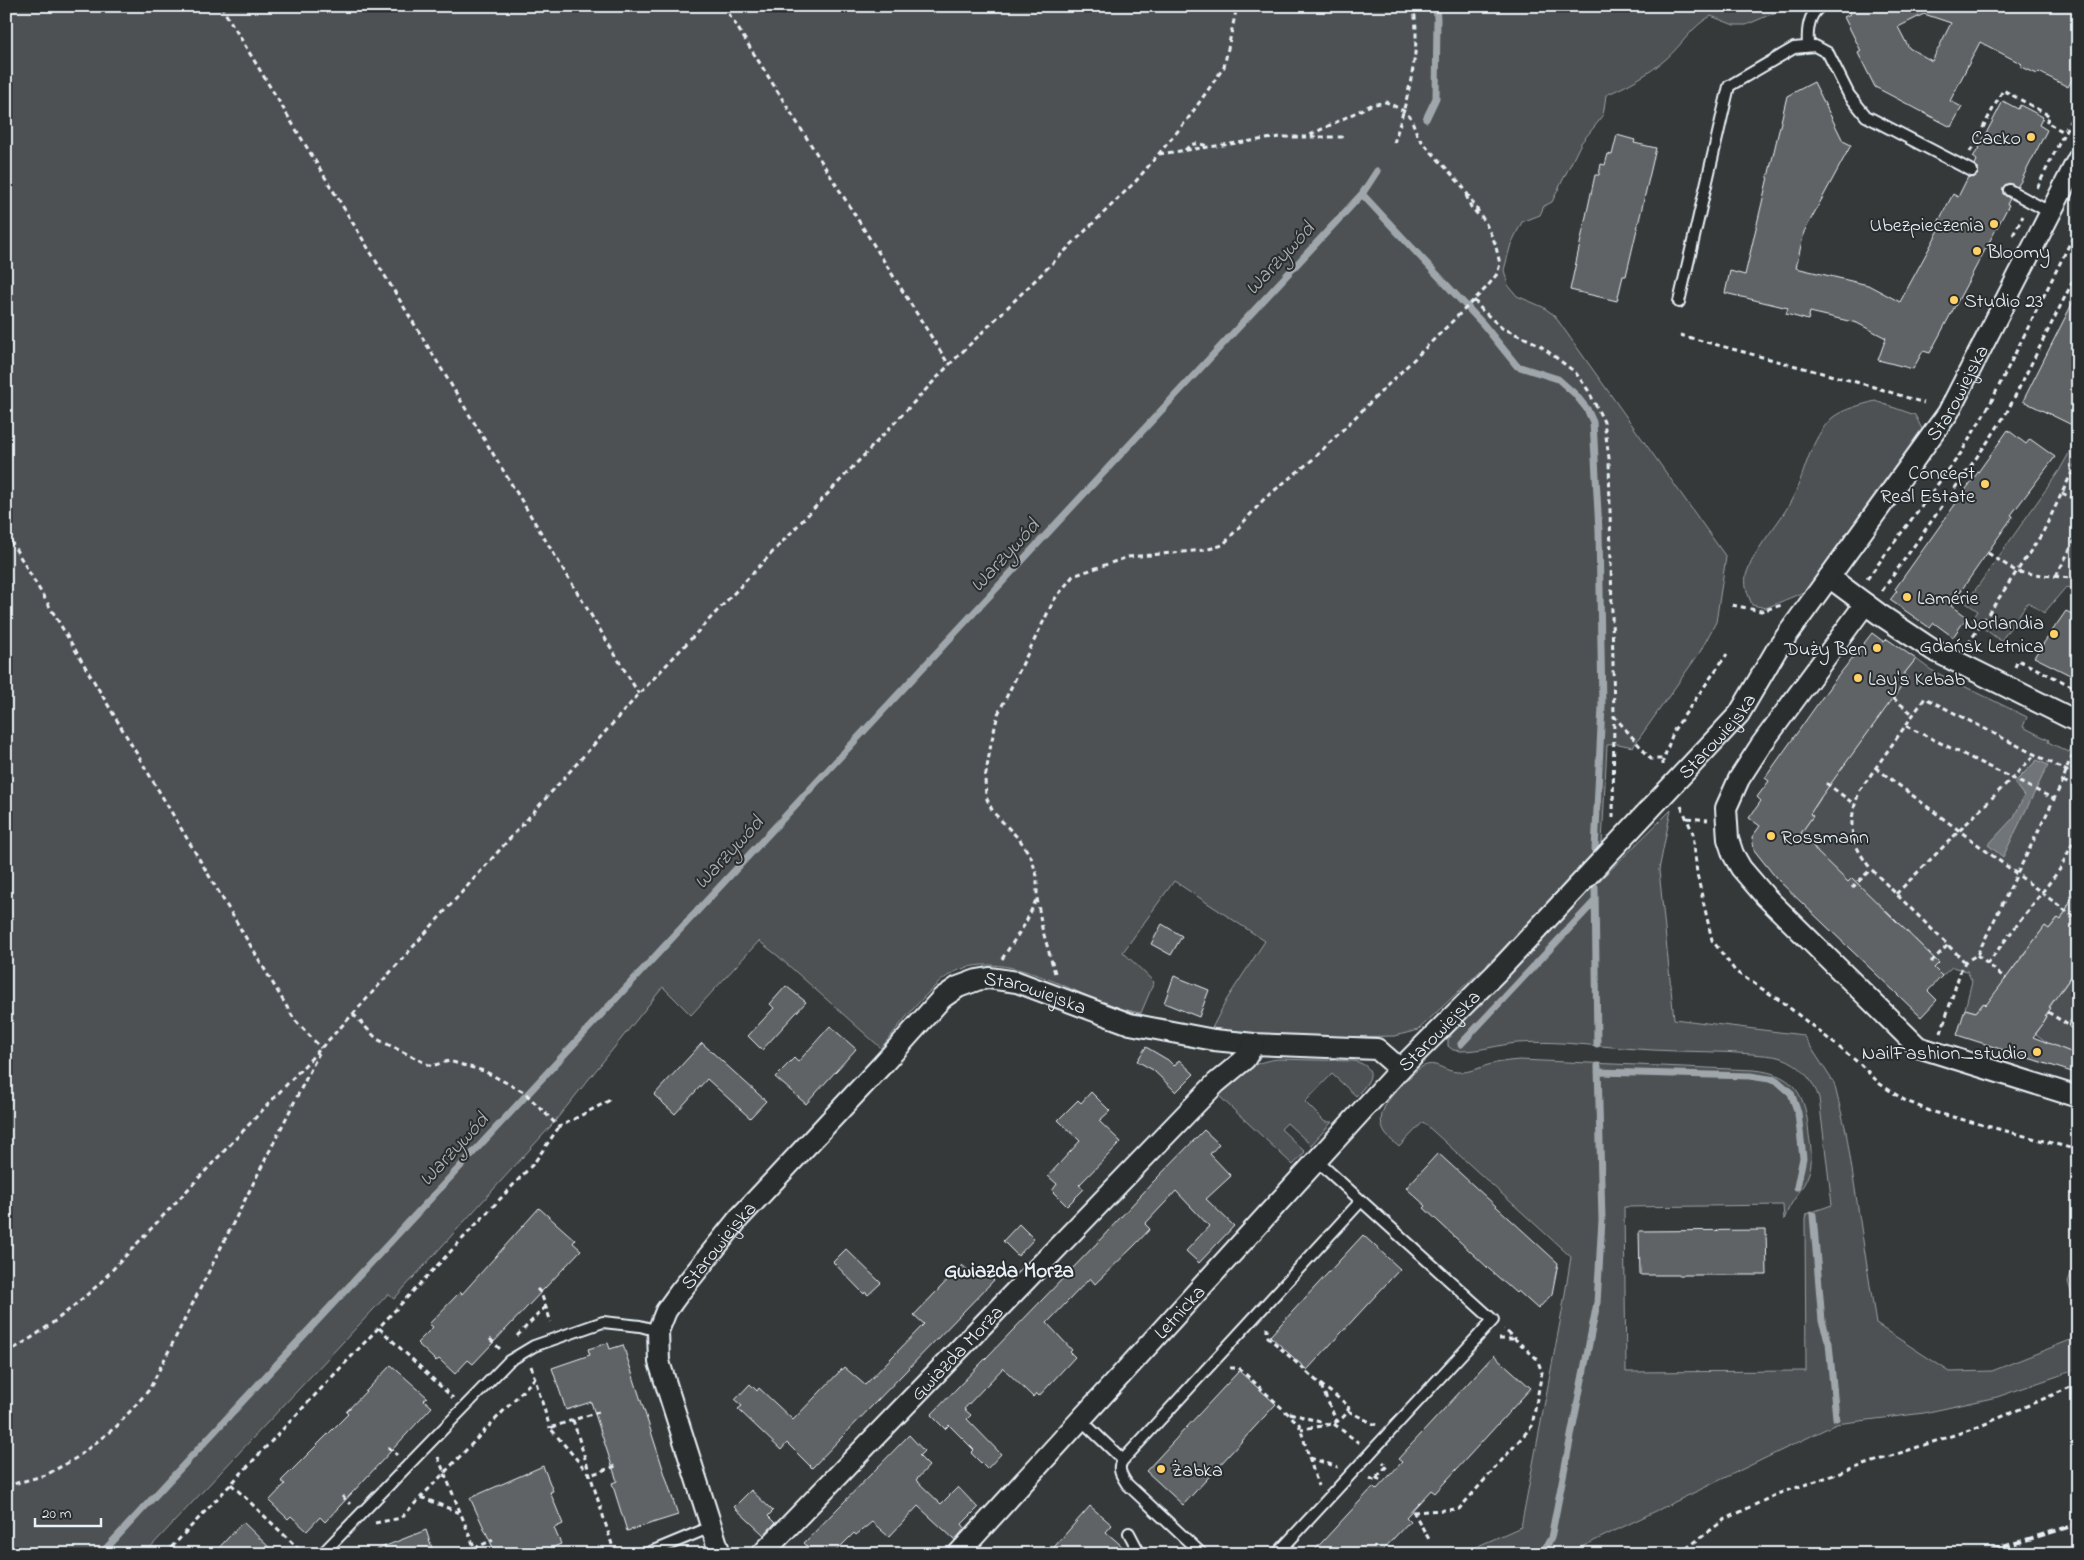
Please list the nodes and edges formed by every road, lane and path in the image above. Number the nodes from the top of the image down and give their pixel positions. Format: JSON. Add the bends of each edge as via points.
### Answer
{"nodes":[{"id":1,"x":221,"y":6,"type":"edge"},
{"id":2,"x":724,"y":6,"type":"edge"},
{"id":3,"x":1237,"y":6,"type":"edge"},
{"id":4,"x":1413,"y":6,"type":"edge"},
{"id":5,"x":1822,"y":6,"type":"edge"},
{"id":6,"x":1808,"y":45,"type":"junction"},
{"id":7,"x":1404,"y":110,"type":"junction"},
{"id":8,"x":2064,"y":132,"type":"dead end"},
{"id":9,"x":1306,"y":137,"type":"junction"},
{"id":10,"x":1345,"y":137,"type":"dead end"},
{"id":11,"x":1394,"y":143,"type":"dead end"},
{"id":12,"x":1159,"y":154,"type":"junction"},
{"id":13,"x":2076,"y":166,"type":"edge"},
{"id":14,"x":1967,"y":168,"type":"joint"},
{"id":15,"x":2009,"y":190,"type":"dead end"},
{"id":16,"x":2051,"y":212,"type":"junction"},
{"id":17,"x":2078,"y":271,"type":"edge"},
{"id":18,"x":1473,"y":301,"type":"junction"},
{"id":19,"x":1679,"y":302,"type":"dead end"},
{"id":20,"x":1680,"y":335,"type":"dead end"},
{"id":21,"x":949,"y":365,"type":"junction"},
{"id":22,"x":1924,"y":403,"type":"dead end"},
{"id":23,"x":2078,"y":460,"type":"edge"},
{"id":24,"x":2062,"y":493,"type":"junction"},
{"id":25,"x":2078,"y":501,"type":"edge"},
{"id":26,"x":6,"y":532,"type":"edge"},
{"id":27,"x":2078,"y":534,"type":"edge"},
{"id":28,"x":1988,"y":552,"type":"dead end"},
{"id":29,"x":2016,"y":572,"type":"junction"},
{"id":30,"x":2056,"y":576,"type":"junction"},
{"id":31,"x":1828,"y":577,"type":"junction"},
{"id":32,"x":2078,"y":579,"type":"edge"},
{"id":33,"x":1809,"y":604,"type":"junction"},
{"id":34,"x":1732,"y":605,"type":"dead end"},
{"id":35,"x":1867,"y":606,"type":"junction"},
{"id":36,"x":1974,"y":635,"type":"dead end"},
{"id":37,"x":1727,"y":654,"type":"dead end"},
{"id":38,"x":2018,"y":660,"type":"dead end"},
{"id":39,"x":2078,"y":689,"type":"edge"},
{"id":40,"x":640,"y":694,"type":"junction"},
{"id":41,"x":1893,"y":698,"type":"dead end"},
{"id":42,"x":1914,"y":715,"type":"junction"},
{"id":43,"x":1614,"y":716,"type":"junction"},
{"id":44,"x":2078,"y":722,"type":"edge"},
{"id":45,"x":1906,"y":726,"type":"junction"},
{"id":46,"x":2078,"y":743,"type":"edge"},
{"id":47,"x":2035,"y":755,"type":"junction"},
{"id":48,"x":1664,"y":758,"type":"junction"},
{"id":49,"x":2078,"y":761,"type":"edge"},
{"id":50,"x":1876,"y":768,"type":"junction"},
{"id":51,"x":2067,"y":771,"type":"junction"},
{"id":52,"x":2014,"y":779,"type":"junction"},
{"id":53,"x":2063,"y":781,"type":"junction"},
{"id":54,"x":1826,"y":782,"type":"dead end"},
{"id":55,"x":2078,"y":788,"type":"edge"},
{"id":56,"x":1667,"y":790,"type":"junction"},
{"id":57,"x":2054,"y":799,"type":"junction"},
{"id":58,"x":1854,"y":804,"type":"junction"},
{"id":59,"x":1960,"y":830,"type":"junction"},
{"id":60,"x":2078,"y":832,"type":"edge"},
{"id":61,"x":1613,"y":849,"type":"junction"},
{"id":62,"x":1871,"y":869,"type":"junction"},
{"id":63,"x":2017,"y":873,"type":"junction"},
{"id":64,"x":1852,"y":888,"type":"dead end"},
{"id":65,"x":2043,"y":892,"type":"junction"},
{"id":66,"x":1896,"y":894,"type":"junction"},
{"id":67,"x":1037,"y":898,"type":"junction"},
{"id":68,"x":2078,"y":920,"type":"edge"},
{"id":69,"x":1948,"y":945,"type":"junction"},
{"id":70,"x":1977,"y":955,"type":"junction"},
{"id":71,"x":1931,"y":962,"type":"dead end"},
{"id":72,"x":1965,"y":962,"type":"junction"},
{"id":73,"x":1987,"y":964,"type":"junction"},
{"id":74,"x":989,"y":978,"type":"junction"},
{"id":75,"x":2006,"y":979,"type":"dead end"},
{"id":76,"x":1069,"y":1003,"type":"junction"},
{"id":77,"x":2048,"y":1012,"type":"dead end"},
{"id":78,"x":353,"y":1014,"type":"junction"},
{"id":79,"x":2078,"y":1014,"type":"edge"},
{"id":80,"x":2068,"y":1025,"type":"junction"},
{"id":81,"x":2078,"y":1025,"type":"edge"},
{"id":82,"x":1933,"y":1031,"type":"dead end"},
{"id":83,"x":1941,"y":1033,"type":"junction"},
{"id":84,"x":1948,"y":1036,"type":"dead end"},
{"id":85,"x":1254,"y":1044,"type":"junction"},
{"id":86,"x":321,"y":1048,"type":"junction"},
{"id":87,"x":1400,"y":1070,"type":"junction"},
{"id":88,"x":2078,"y":1097,"type":"edge"},
{"id":89,"x":612,"y":1099,"type":"dead end"},
{"id":90,"x":559,"y":1127,"type":"junction"},
{"id":91,"x":2078,"y":1150,"type":"edge"},
{"id":92,"x":1316,"y":1160,"type":"junction"},
{"id":93,"x":1362,"y":1201,"type":"junction"},
{"id":94,"x":537,"y":1289,"type":"dead end"},
{"id":95,"x":1258,"y":1314,"type":"junction"},
{"id":96,"x":1493,"y":1320,"type":"junction"},
{"id":97,"x":551,"y":1322,"type":"dead end"},
{"id":98,"x":379,"y":1328,"type":"junction"},
{"id":99,"x":658,"y":1331,"type":"junction"},
{"id":100,"x":490,"y":1339,"type":"dead end"},
{"id":101,"x":502,"y":1352,"type":"dead end"},
{"id":102,"x":6,"y":1353,"type":"edge"},
{"id":103,"x":1216,"y":1359,"type":"junction"},
{"id":104,"x":530,"y":1360,"type":"dead end"},
{"id":105,"x":535,"y":1378,"type":"junction"},
{"id":106,"x":1320,"y":1384,"type":"junction"},
{"id":107,"x":2078,"y":1384,"type":"edge"},
{"id":108,"x":464,"y":1408,"type":"junction"},
{"id":109,"x":599,"y":1412,"type":"dead end"},
{"id":110,"x":1348,"y":1412,"type":"junction"},
{"id":111,"x":1288,"y":1413,"type":"junction"},
{"id":112,"x":1080,"y":1419,"type":"junction"},
{"id":113,"x":573,"y":1420,"type":"junction"},
{"id":114,"x":1337,"y":1422,"type":"junction"},
{"id":115,"x":1328,"y":1424,"type":"junction"},
{"id":116,"x":550,"y":1428,"type":"junction"},
{"id":117,"x":1301,"y":1429,"type":"junction"},
{"id":118,"x":1390,"y":1432,"type":"junction"},
{"id":119,"x":431,"y":1440,"type":"junction"},
{"id":120,"x":388,"y":1447,"type":"dead end"},
{"id":121,"x":401,"y":1458,"type":"dead end"},
{"id":122,"x":1123,"y":1460,"type":"junction"},
{"id":123,"x":616,"y":1466,"type":"dead end"},
{"id":124,"x":444,"y":1473,"type":"junction"},
{"id":125,"x":590,"y":1475,"type":"junction"},
{"id":126,"x":1376,"y":1477,"type":"dead end"},
{"id":127,"x":1383,"y":1483,"type":"dead end"},
{"id":128,"x":231,"y":1484,"type":"junction"},
{"id":129,"x":6,"y":1486,"type":"edge"},
{"id":130,"x":421,"y":1497,"type":"junction"},
{"id":131,"x":1324,"y":1504,"type":"junction"},
{"id":132,"x":460,"y":1514,"type":"junction"},
{"id":133,"x":711,"y":1527,"type":"junction"},
{"id":134,"x":369,"y":1530,"type":"dead end"},
{"id":135,"x":1129,"y":1533,"type":"dead end"},
{"id":136,"x":493,"y":1540,"type":"dead end"},
{"id":137,"x":1430,"y":1541,"type":"dead end"},
{"id":138,"x":474,"y":1548,"type":"junction"},
{"id":139,"x":166,"y":1554,"type":"edge"},
{"id":140,"x":304,"y":1554,"type":"edge"},
{"id":141,"x":322,"y":1554,"type":"edge"},
{"id":142,"x":477,"y":1554,"type":"edge"},
{"id":143,"x":615,"y":1554,"type":"edge"},
{"id":144,"x":646,"y":1554,"type":"edge"},
{"id":145,"x":720,"y":1554,"type":"edge"},
{"id":146,"x":762,"y":1554,"type":"edge"},
{"id":147,"x":958,"y":1554,"type":"edge"},
{"id":148,"x":1140,"y":1554,"type":"edge"},
{"id":149,"x":1202,"y":1554,"type":"edge"},
{"id":150,"x":1277,"y":1554,"type":"edge"},
{"id":151,"x":1679,"y":1554,"type":"edge"}],
"edges":[{"from":1,"to":40,"type":"path"},
{"from":2,"to":21,"type":"path"},
{"from":3,"to":12,"type":"path","via":[[1224,67]]},
{"from":4,"to":7,"type":"path","via":[[1417,24]]},
{"from":5,"to":6,"type":"lane","via":[[1811,18],[1807,29]]},
{"from":6,"to":14,"type":"lane","via":[[1828,53],[1849,95],[1866,116]]},
{"from":6,"to":19,"type":"lane","via":[[1794,48],[1729,86]]},
{"from":7,"to":9,"type":"path","via":[[1386,102],[1371,105]]},
{"from":7,"to":11,"type":"path"},
{"from":7,"to":18,"type":"path","via":[[1411,118],[1418,137],[1463,187],[1486,222],[1495,243],[1500,264],[1497,274]]},
{"from":8,"to":14,"type":"path","via":[[2046,122],[2050,116],[2003,90]]},
{"from":9,"to":10,"type":"path"},
{"from":9,"to":12,"type":"path","via":[[1280,137],[1211,147],[1196,143],[1185,150]]},
{"from":12,"to":21,"type":"path","via":[[1136,181]]},
{"from":13,"to":16,"type":"street","name":"Starowiejska"},
{"from":15,"to":16,"type":"lane"},
{"from":16,"to":31,"type":"street","name":"Starowiejska","via":[[1948,412]]},
{"from":17,"to":35,"type":"path","via":[[1992,437]]},
{"from":18,"to":43,"type":"path","via":[[1502,328],[1538,344],[1574,372],[1588,390],[1604,422],[1610,458]]},
{"from":18,"to":67,"type":"path","via":[[1312,460],[1265,498],[1223,544],[1205,550],[1128,557],[1073,576],[1054,600],[998,714],[985,780],[986,796],[993,812],[1032,857],[1037,876]]},
{"from":20,"to":22,"type":"path"},
{"from":21,"to":40,"type":"path"},
{"from":23,"to":24,"type":"path"},
{"from":24,"to":25,"type":"path"},
{"from":24,"to":29,"type":"path","via":[[2042,534]]},
{"from":26,"to":86,"type":"path","via":[[294,1019]]},
{"from":27,"to":30,"type":"path"},
{"from":28,"to":29,"type":"path"},
{"from":29,"to":30,"type":"path"},
{"from":29,"to":36,"type":"path"},
{"from":30,"to":32,"type":"path"},
{"from":31,"to":33,"type":"street","name":"Starowiejska"},
{"from":31,"to":35,"type":"street"},
{"from":33,"to":34,"type":"path","via":[[1796,602],[1761,611]]},
{"from":33,"to":56,"type":"street","name":"Starowiejska","via":[[1777,649],[1739,714]]},
{"from":35,"to":44,"type":"street","via":[[1933,650]]},
{"from":35,"to":88,"type":"street","name":"Starowiejska","via":[[1738,779],[1726,808],[1728,839],[1741,868],[1758,889],[1918,1047]]},
{"from":37,"to":48,"type":"path","via":[[1674,730]]},
{"from":38,"to":39,"type":"path"},
{"from":40,"to":78,"type":"path"},
{"from":41,"to":42,"type":"path"},
{"from":42,"to":45,"type":"path"},
{"from":42,"to":47,"type":"path","via":[[1925,698]]},
{"from":43,"to":48,"type":"path","via":[[1651,759]]},
{"from":43,"to":61,"type":"path"},
{"from":45,"to":50,"type":"path"},
{"from":45,"to":52,"type":"path"},
{"from":46,"to":51,"type":"path"},
{"from":47,"to":51,"type":"path"},
{"from":47,"to":52,"type":"path"},
{"from":48,"to":56,"type":"path"},
{"from":49,"to":51,"type":"path","via":[[2072,770]]},
{"from":50,"to":58,"type":"path"},
{"from":50,"to":59,"type":"path"},
{"from":51,"to":53,"type":"path"},
{"from":52,"to":57,"type":"path"},
{"from":52,"to":59,"type":"path"},
{"from":53,"to":55,"type":"path"},
{"from":53,"to":57,"type":"path"},
{"from":54,"to":58,"type":"path"},
{"from":56,"to":61,"type":"street","name":"Starowiejska"},
{"from":56,"to":91,"type":"path","via":[[1683,809],[1693,833],[1697,874],[1712,940],[1736,972],[1781,1000],[1880,1084],[1904,1100],[1930,1111]]},
{"from":57,"to":63,"type":"path"},
{"from":58,"to":62,"type":"path","via":[[1851,828],[1859,854]]},
{"from":59,"to":63,"type":"path"},
{"from":59,"to":66,"type":"path"},
{"from":60,"to":65,"type":"path","via":[[2060,869]]},
{"from":61,"to":87,"type":"street","name":"Starowiejska"},
{"from":62,"to":64,"type":"path"},
{"from":62,"to":66,"type":"path"},
{"from":63,"to":65,"type":"path"},
{"from":63,"to":70,"type":"path"},
{"from":65,"to":68,"type":"path"},
{"from":65,"to":73,"type":"path"},
{"from":66,"to":69,"type":"path"},
{"from":67,"to":74,"type":"path","via":[[1025,924]]},
{"from":67,"to":76,"type":"path","via":[[1053,969]]},
{"from":69,"to":71,"type":"path"},
{"from":69,"to":72,"type":"path"},
{"from":70,"to":72,"type":"path"},
{"from":70,"to":73,"type":"path"},
{"from":72,"to":83,"type":"path"},
{"from":73,"to":75,"type":"path"},
{"from":74,"to":76,"type":"street","name":"Starowiejska","via":[[1016,982]]},
{"from":74,"to":99,"type":"street","name":"Starowiejska","via":[[958,987],[942,998],[739,1218],[666,1311]]},
{"from":76,"to":85,"type":"street","name":"Starowiejska","via":[[1130,1024]]},
{"from":77,"to":80,"type":"path"},
{"from":78,"to":86,"type":"path"},
{"from":78,"to":90,"type":"path","via":[[377,1039],[431,1066],[449,1061],[484,1071],[524,1092]]},
{"from":79,"to":80,"type":"path"},
{"from":80,"to":81,"type":"path"},
{"from":82,"to":83,"type":"path"},
{"from":83,"to":84,"type":"path"},
{"from":85,"to":87,"type":"street","name":"Starowiejska","via":[[1377,1049]]},
{"from":85,"to":146,"type":"street","name":"Gwiazda Morza","via":[[1245,1059],[1216,1083]]},
{"from":86,"to":102,"type":"path","via":[[99,1284],[42,1332]]},
{"from":86,"to":129,"type":"path","via":[[149,1390],[117,1426],[76,1458],[46,1475]]},
{"from":87,"to":92,"type":"street","name":"Letnicka"},
{"from":89,"to":90,"type":"path"},
{"from":90,"to":98,"type":"path","via":[[534,1163]]},
{"from":92,"to":93,"type":"lane"},
{"from":92,"to":112,"type":"street","name":"Letnicka"},
{"from":93,"to":95,"type":"lane"},
{"from":93,"to":96,"type":"lane"},
{"from":94,"to":97,"type":"path"},
{"from":95,"to":103,"type":"lane"},
{"from":95,"to":106,"type":"path","via":[[1266,1321],[1267,1336]]},
{"from":96,"to":118,"type":"lane"},
{"from":96,"to":137,"type":"path","via":[[1537,1359],[1542,1372],[1532,1426],[1459,1509],[1413,1511]]},
{"from":98,"to":108,"type":"path"},
{"from":98,"to":128,"type":"path"},
{"from":99,"to":108,"type":"lane","via":[[603,1322],[534,1346],[509,1361]]},
{"from":99,"to":133,"type":"street","name":"Starowiejska","via":[[659,1362]]},
{"from":100,"to":101,"type":"path"},
{"from":103,"to":111,"type":"path","via":[[1225,1367],[1239,1368]]},
{"from":103,"to":122,"type":"lane"},
{"from":104,"to":105,"type":"path"},
{"from":105,"to":116,"type":"path"},
{"from":105,"to":124,"type":"path"},
{"from":106,"to":110,"type":"path","via":[[1349,1406]]},
{"from":106,"to":114,"type":"path"},
{"from":107,"to":151,"type":"path","via":[[1978,1427],[1777,1494],[1724,1520]]},
{"from":108,"to":119,"type":"lane"},
{"from":109,"to":113,"type":"path"},
{"from":110,"to":114,"type":"path"},
{"from":110,"to":118,"type":"path"},
{"from":111,"to":115,"type":"path"},
{"from":111,"to":117,"type":"path"},
{"from":112,"to":122,"type":"lane"},
{"from":112,"to":147,"type":"street","name":"Letnicka"},
{"from":113,"to":116,"type":"path"},
{"from":113,"to":125,"type":"path"},
{"from":114,"to":115,"type":"path"},
{"from":115,"to":117,"type":"path"},
{"from":116,"to":125,"type":"path"},
{"from":117,"to":131,"type":"path"},
{"from":118,"to":131,"type":"lane"},
{"from":119,"to":124,"type":"path"},
{"from":119,"to":141,"type":"lane"},
{"from":120,"to":121,"type":"path"},
{"from":122,"to":149,"type":"lane","via":[[1120,1473],[1127,1484]]},
{"from":123,"to":125,"type":"path"},
{"from":124,"to":130,"type":"path"},
{"from":124,"to":132,"type":"path"},
{"from":125,"to":143,"type":"path"},
{"from":126,"to":127,"type":"path"},
{"from":128,"to":139,"type":"path"},
{"from":128,"to":140,"type":"path"},
{"from":130,"to":132,"type":"path"},
{"from":130,"to":134,"type":"path","via":[[401,1518],[375,1523]]},
{"from":131,"to":150,"type":"lane"},
{"from":132,"to":138,"type":"path"},
{"from":133,"to":144,"type":"lane"},
{"from":133,"to":145,"type":"street","name":"Starowiejska"},
{"from":135,"to":148,"type":"lane"},
{"from":136,"to":138,"type":"path"},
{"from":138,"to":142,"type":"path"}]}
